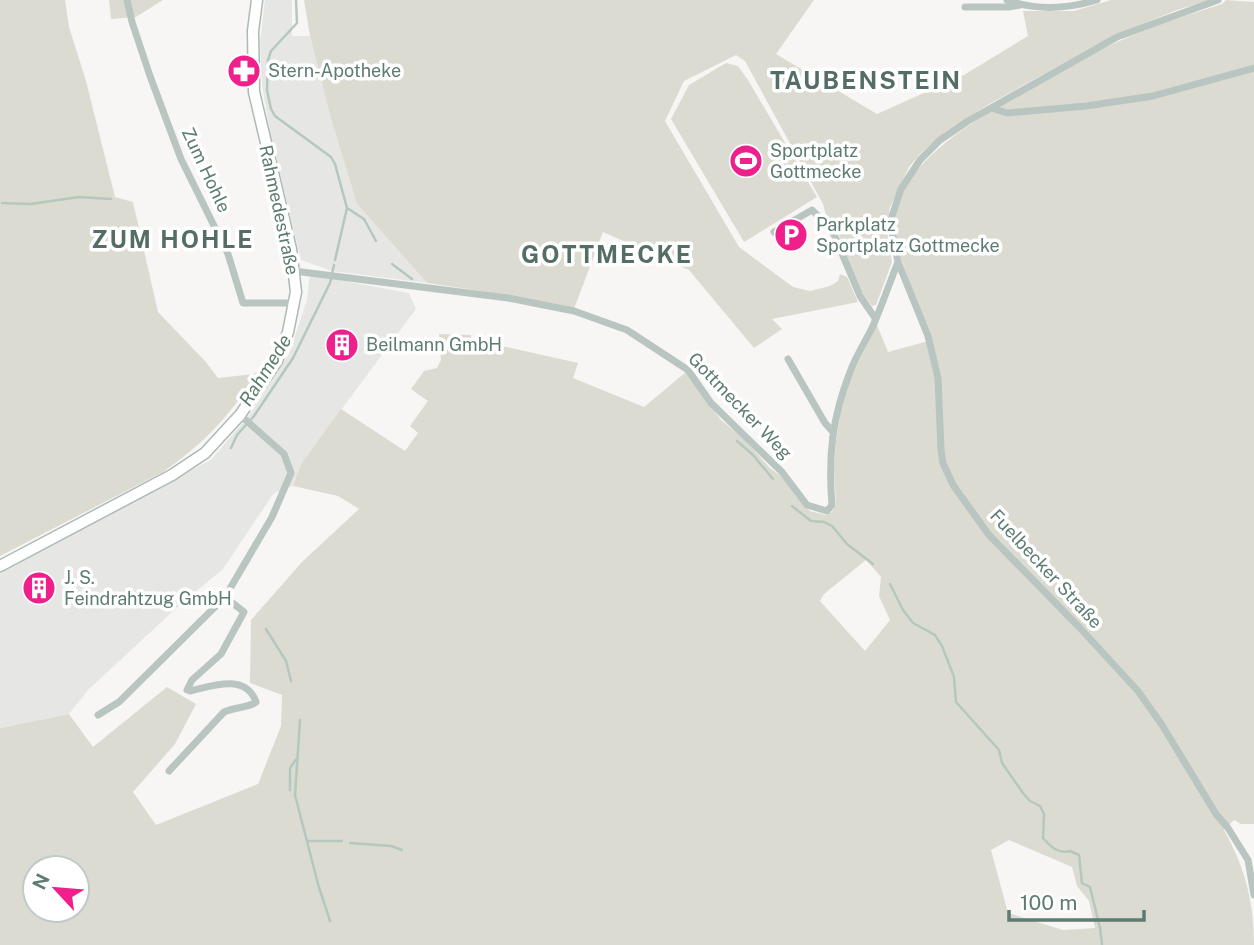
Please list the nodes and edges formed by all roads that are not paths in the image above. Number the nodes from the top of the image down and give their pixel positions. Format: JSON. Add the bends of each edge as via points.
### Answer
{"nodes":[{"id":1,"x":127,"y":0,"type":"edge"},
{"id":2,"x":257,"y":0,"type":"edge"},
{"id":3,"x":1007,"y":0,"type":"edge"},
{"id":4,"x":1097,"y":0,"type":"edge"},
{"id":5,"x":1218,"y":0,"type":"edge"},
{"id":6,"x":1020,"y":5,"type":"junction"},
{"id":7,"x":965,"y":7,"type":"dead end"},
{"id":8,"x":1254,"y":68,"type":"edge"},
{"id":9,"x":991,"y":108,"type":"junction"},
{"id":10,"x":774,"y":232,"type":"dead end"},
{"id":11,"x":898,"y":262,"type":"junction"},
{"id":12,"x":294,"y":271,"type":"junction"},
{"id":13,"x":295,"y":303,"type":"junction"},
{"id":14,"x":875,"y":318,"type":"junction"},
{"id":15,"x":788,"y":359,"type":"dead end"},
{"id":16,"x":243,"y":417,"type":"junction"},
{"id":17,"x":832,"y":431,"type":"junction"},
{"id":18,"x":0,"y":566,"type":"edge"},
{"id":19,"x":225,"y":597,"type":"junction"},
{"id":20,"x":98,"y":715,"type":"dead end"},
{"id":21,"x":169,"y":771,"type":"dead end"},
{"id":22,"x":1254,"y":895,"type":"edge"}],
"edges":[{"from":1,"to":13,"type":"street","name":"Zum Hohle","via":[[181,159],[228,254],[243,303]]},
{"from":2,"to":12,"type":"main road","name":"Rahmedestraße","via":[[254,92]]},
{"from":3,"to":6,"type":"street"},
{"from":4,"to":6,"type":"street","via":[[1073,7]]},
{"from":5,"to":9,"type":"street","name":"Fuelbecker Straße","via":[[1117,37]]},
{"from":6,"to":7,"type":"street"},
{"from":8,"to":9,"type":"street","via":[[1153,96],[1007,113]]},
{"from":9,"to":11,"type":"street","name":"Fuelbecker Straße","via":[[940,140],[910,174],[890,222]]},
{"from":10,"to":14,"type":"street","via":[[812,210],[832,230],[860,296]]},
{"from":11,"to":14,"type":"street","name":"Gottmecker Weg"},
{"from":11,"to":22,"type":"street","name":"Fuelbecker Straße","via":[[928,336],[938,377],[943,463],[953,485],[989,535],[1138,691],[1248,860]]},
{"from":12,"to":13,"type":"main road","name":"Rahmedestraße"},
{"from":12,"to":17,"type":"street","name":"Gottmecker Weg","via":[[508,298],[627,330],[688,370],[711,403],[782,472],[807,505],[827,511],[832,505]]},
{"from":13,"to":16,"type":"main road","name":"Rahmedestraße","via":[[277,361]]},
{"from":14,"to":17,"type":"street","name":"Gottmecker Weg","via":[[851,370]]},
{"from":15,"to":17,"type":"street"},
{"from":16,"to":18,"type":"main road","name":"Rahmedestraße","via":[[173,475]]},
{"from":16,"to":19,"type":"street","via":[[284,454],[291,473],[272,517]]},
{"from":19,"to":20,"type":"street","via":[[119,702]]},
{"from":19,"to":21,"type":"street","via":[[244,612],[229,644],[187,690],[233,684],[245,688],[257,702],[224,712]]}]}
